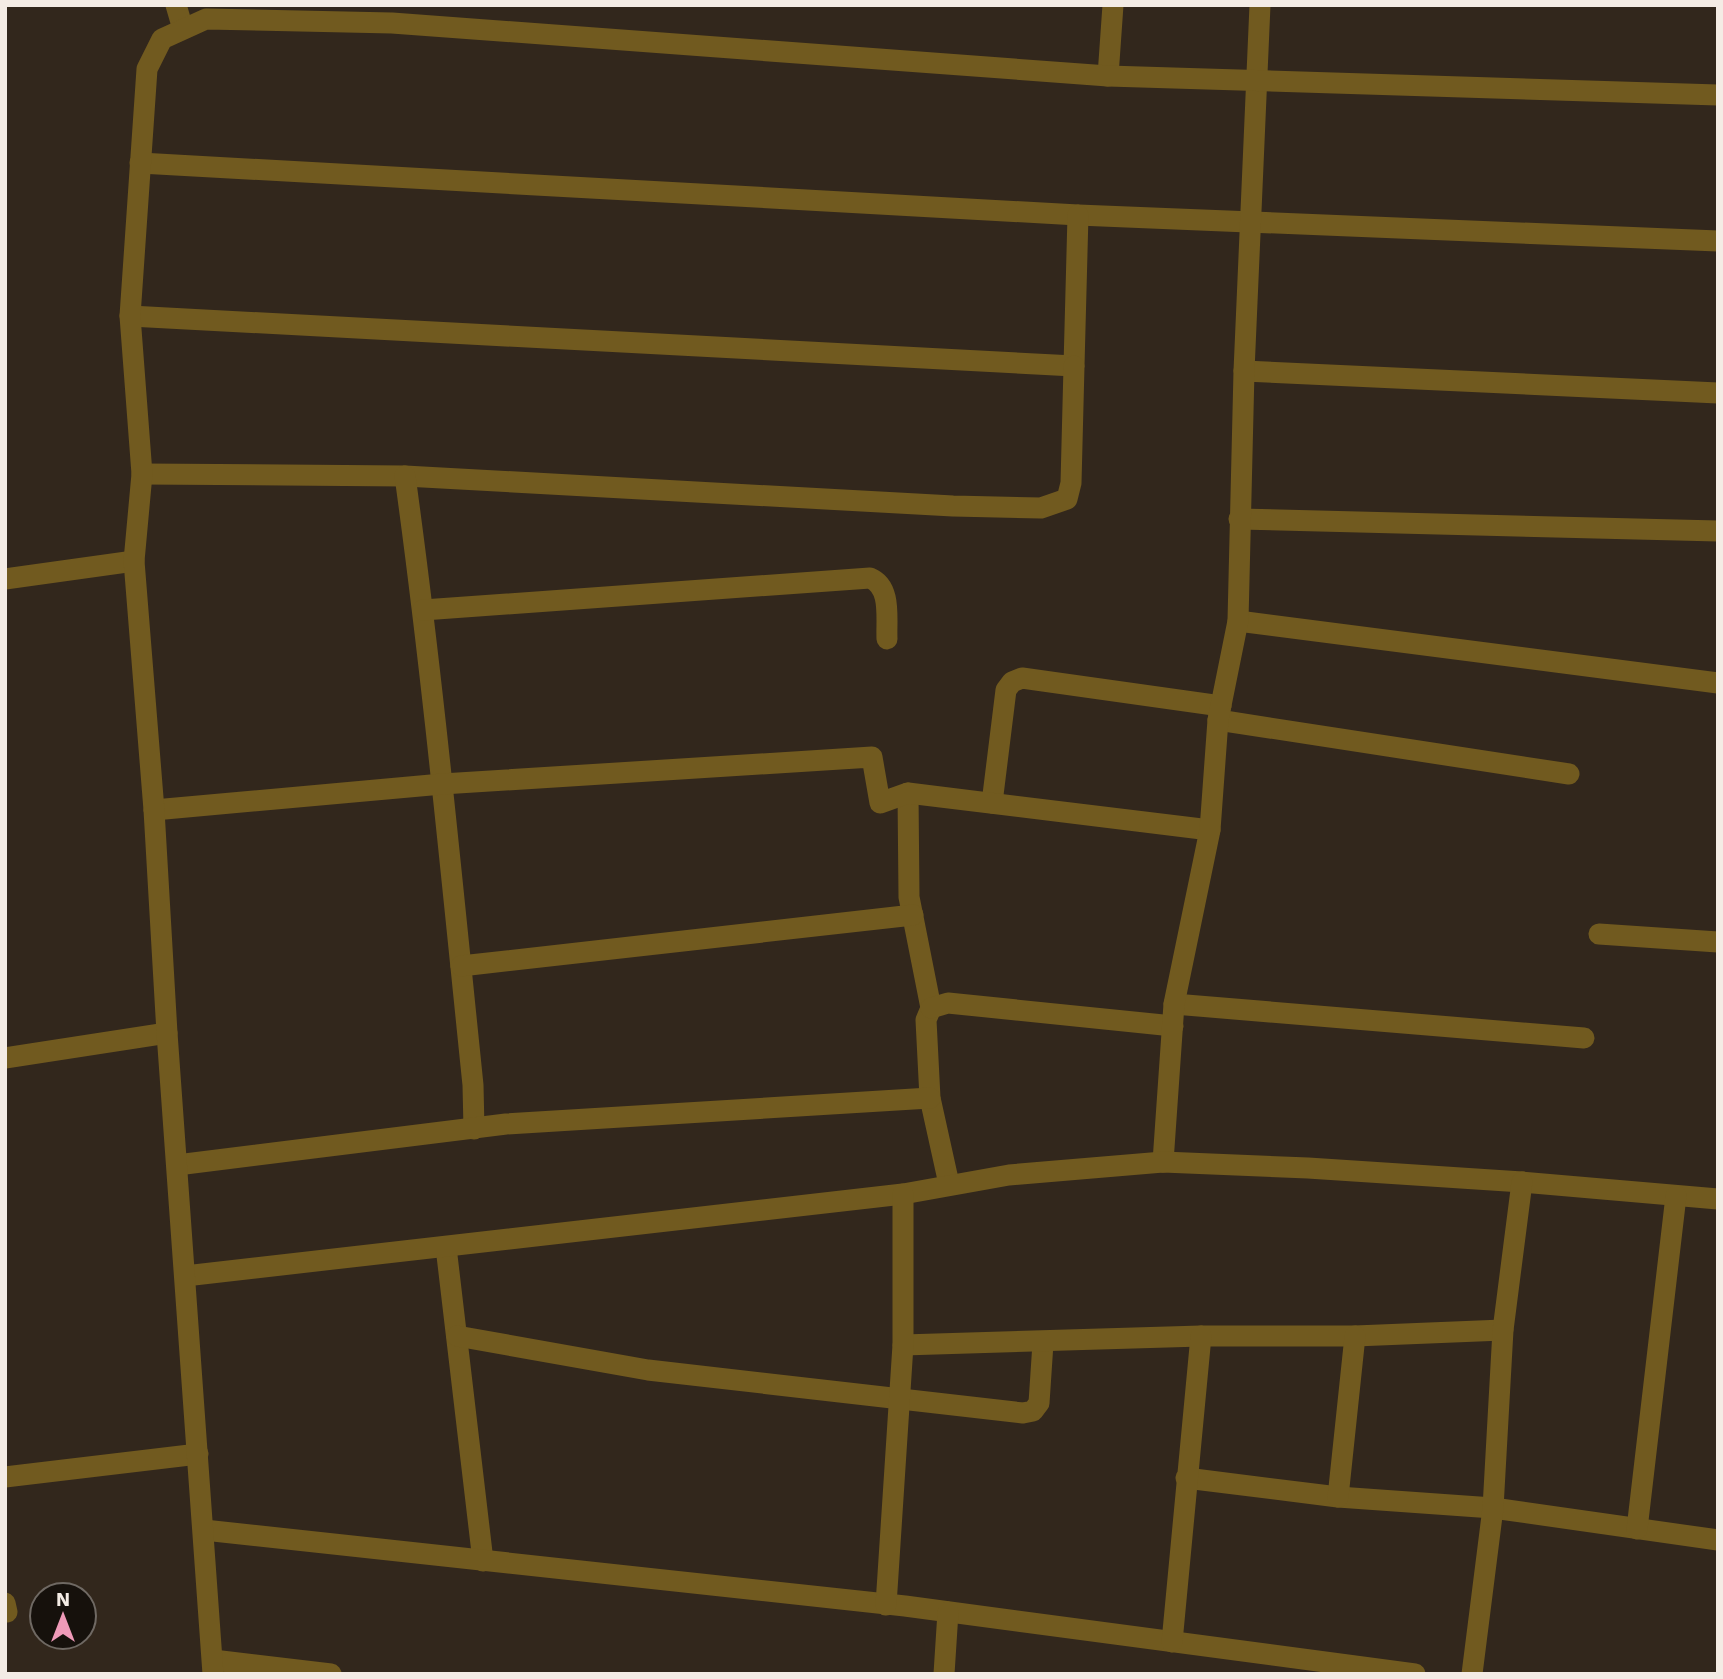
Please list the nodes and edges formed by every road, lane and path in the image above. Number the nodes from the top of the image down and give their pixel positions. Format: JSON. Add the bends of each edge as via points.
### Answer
{"nodes":[{"id":1,"x":176,"y":5,"type":"edge"},
{"id":2,"x":1113,"y":5,"type":"edge"},
{"id":3,"x":1260,"y":5,"type":"edge"},
{"id":4,"x":207,"y":12,"type":"edge"},
{"id":5,"x":183,"y":29,"type":"junction"},
{"id":6,"x":1108,"y":76,"type":"junction"},
{"id":7,"x":1256,"y":82,"type":"junction"},
{"id":8,"x":1718,"y":95,"type":"edge"},
{"id":9,"x":140,"y":163,"type":"junction"},
{"id":10,"x":1078,"y":215,"type":"junction"},
{"id":11,"x":1250,"y":223,"type":"junction"},
{"id":12,"x":1718,"y":240,"type":"edge"},
{"id":13,"x":130,"y":316,"type":"junction"},
{"id":14,"x":1074,"y":366,"type":"junction"},
{"id":15,"x":1244,"y":371,"type":"junction"},
{"id":16,"x":1718,"y":393,"type":"edge"},
{"id":17,"x":142,"y":474,"type":"junction"},
{"id":18,"x":405,"y":476,"type":"junction"},
{"id":19,"x":1239,"y":519,"type":"junction"},
{"id":20,"x":1718,"y":531,"type":"edge"},
{"id":21,"x":134,"y":561,"type":"junction"},
{"id":22,"x":5,"y":579,"type":"edge"},
{"id":23,"x":424,"y":610,"type":"junction"},
{"id":24,"x":1238,"y":621,"type":"junction"},
{"id":25,"x":887,"y":639,"type":"dead end"},
{"id":26,"x":1718,"y":683,"type":"edge"},
{"id":27,"x":1220,"y":713,"type":"junction"},
{"id":28,"x":1569,"y":774,"type":"dead end"},
{"id":29,"x":442,"y":784,"type":"junction"},
{"id":30,"x":908,"y":793,"type":"junction"},
{"id":31,"x":992,"y":803,"type":"junction"},
{"id":32,"x":154,"y":810,"type":"junction"},
{"id":33,"x":1210,"y":830,"type":"junction"},
{"id":34,"x":913,"y":915,"type":"junction"},
{"id":35,"x":1599,"y":934,"type":"dead end"},
{"id":36,"x":1718,"y":942,"type":"edge"},
{"id":37,"x":461,"y":966,"type":"junction"},
{"id":38,"x":1174,"y":1004,"type":"junction"},
{"id":39,"x":931,"y":1008,"type":"junction"},
{"id":40,"x":1173,"y":1026,"type":"junction"},
{"id":41,"x":167,"y":1033,"type":"junction"},
{"id":42,"x":1584,"y":1038,"type":"dead end"},
{"id":43,"x":5,"y":1058,"type":"edge"},
{"id":44,"x":930,"y":1098,"type":"junction"},
{"id":45,"x":474,"y":1129,"type":"junction"},
{"id":46,"x":1163,"y":1162,"type":"junction"},
{"id":47,"x":177,"y":1165,"type":"junction"},
{"id":48,"x":1522,"y":1182,"type":"junction"},
{"id":49,"x":949,"y":1184,"type":"junction"},
{"id":50,"x":903,"y":1194,"type":"junction"},
{"id":51,"x":1676,"y":1196,"type":"junction"},
{"id":52,"x":1718,"y":1199,"type":"edge"},
{"id":53,"x":446,"y":1247,"type":"junction"},
{"id":54,"x":185,"y":1276,"type":"junction"},
{"id":55,"x":1503,"y":1330,"type":"junction"},
{"id":56,"x":457,"y":1336,"type":"junction"},
{"id":57,"x":1201,"y":1336,"type":"junction"},
{"id":58,"x":1355,"y":1336,"type":"junction"},
{"id":59,"x":1042,"y":1343,"type":"junction"},
{"id":60,"x":903,"y":1345,"type":"junction"},
{"id":61,"x":900,"y":1401,"type":"junction"},
{"id":62,"x":198,"y":1454,"type":"junction"},
{"id":63,"x":5,"y":1477,"type":"edge"},
{"id":64,"x":1186,"y":1478,"type":"junction"},
{"id":65,"x":1338,"y":1497,"type":"junction"},
{"id":66,"x":1493,"y":1508,"type":"junction"},
{"id":67,"x":1637,"y":1529,"type":"junction"},
{"id":68,"x":204,"y":1530,"type":"junction"},
{"id":69,"x":1718,"y":1540,"type":"edge"},
{"id":70,"x":483,"y":1561,"type":"junction"},
{"id":71,"x":886,"y":1605,"type":"junction"},
{"id":72,"x":948,"y":1612,"type":"junction"},
{"id":73,"x":1172,"y":1642,"type":"junction"},
{"id":74,"x":213,"y":1667,"type":"edge"},
{"id":75,"x":331,"y":1674,"type":"edge"},
{"id":76,"x":944,"y":1674,"type":"edge"},
{"id":77,"x":1415,"y":1674,"type":"edge"},
{"id":78,"x":1472,"y":1674,"type":"edge"}],
"edges":[{"from":1,"to":5,"type":"street"},
{"from":2,"to":6,"type":"street"},
{"from":3,"to":7,"type":"street"},
{"from":4,"to":5,"type":"street"},
{"from":4,"to":6,"type":"street"},
{"from":5,"to":9,"type":"street","via":[[162,39],[147,69]]},
{"from":6,"to":7,"type":"street"},
{"from":7,"to":8,"type":"street"},
{"from":7,"to":11,"type":"street"},
{"from":9,"to":10,"type":"street"},
{"from":9,"to":13,"type":"street"},
{"from":10,"to":11,"type":"street"},
{"from":10,"to":14,"type":"street"},
{"from":11,"to":12,"type":"street"},
{"from":11,"to":15,"type":"street"},
{"from":13,"to":14,"type":"street"},
{"from":13,"to":17,"type":"street"},
{"from":14,"to":18,"type":"street","via":[[1070,483],[1066,499],[1041,508]]},
{"from":15,"to":16,"type":"street"},
{"from":15,"to":19,"type":"street"},
{"from":17,"to":18,"type":"street"},
{"from":17,"to":21,"type":"street"},
{"from":18,"to":23,"type":"street"},
{"from":19,"to":20,"type":"street"},
{"from":19,"to":24,"type":"street"},
{"from":21,"to":22,"type":"street"},
{"from":21,"to":32,"type":"street"},
{"from":23,"to":25,"type":"street","via":[[870,578],[880,582],[885,592]]},
{"from":23,"to":29,"type":"street"},
{"from":24,"to":26,"type":"street"},
{"from":24,"to":27,"type":"street"},
{"from":27,"to":28,"type":"street"},
{"from":27,"to":31,"type":"street","via":[[1021,678],[1006,690]]},
{"from":27,"to":33,"type":"street"},
{"from":29,"to":30,"type":"street","via":[[872,757],[880,803]]},
{"from":29,"to":32,"type":"street"},
{"from":29,"to":37,"type":"street"},
{"from":30,"to":31,"type":"street"},
{"from":30,"to":34,"type":"street"},
{"from":31,"to":33,"type":"street"},
{"from":32,"to":41,"type":"street"},
{"from":33,"to":38,"type":"street"},
{"from":34,"to":37,"type":"street"},
{"from":34,"to":39,"type":"street"},
{"from":35,"to":36,"type":"street"},
{"from":37,"to":45,"type":"street"},
{"from":38,"to":40,"type":"street"},
{"from":38,"to":42,"type":"street"},
{"from":39,"to":40,"type":"street","via":[[948,1003]]},
{"from":39,"to":44,"type":"street","via":[[926,1020]]},
{"from":40,"to":46,"type":"street"},
{"from":41,"to":43,"type":"street"},
{"from":41,"to":47,"type":"street"},
{"from":44,"to":45,"type":"street"},
{"from":44,"to":49,"type":"street"},
{"from":45,"to":47,"type":"street"},
{"from":46,"to":48,"type":"street"},
{"from":46,"to":49,"type":"street"},
{"from":47,"to":54,"type":"street"},
{"from":48,"to":51,"type":"street"},
{"from":48,"to":55,"type":"street"},
{"from":49,"to":50,"type":"street"},
{"from":50,"to":53,"type":"street"},
{"from":50,"to":60,"type":"street"},
{"from":51,"to":52,"type":"street"},
{"from":51,"to":67,"type":"street"},
{"from":53,"to":54,"type":"street"},
{"from":53,"to":56,"type":"street"},
{"from":54,"to":62,"type":"street"},
{"from":55,"to":58,"type":"street"},
{"from":55,"to":66,"type":"street"},
{"from":56,"to":61,"type":"street","via":[[648,1370]]},
{"from":56,"to":70,"type":"street"},
{"from":57,"to":58,"type":"street"},
{"from":57,"to":59,"type":"street"},
{"from":57,"to":64,"type":"street"},
{"from":58,"to":65,"type":"street"},
{"from":59,"to":60,"type":"street"},
{"from":59,"to":61,"type":"street","via":[[1038,1403],[1033,1411]]},
{"from":60,"to":61,"type":"street"},
{"from":61,"to":71,"type":"street"},
{"from":62,"to":63,"type":"street"},
{"from":62,"to":68,"type":"street"},
{"from":64,"to":65,"type":"street"},
{"from":64,"to":73,"type":"street"},
{"from":65,"to":66,"type":"street"},
{"from":66,"to":67,"type":"street"},
{"from":66,"to":78,"type":"street"},
{"from":67,"to":69,"type":"street"},
{"from":68,"to":70,"type":"street"},
{"from":68,"to":74,"type":"street"},
{"from":70,"to":71,"type":"street"},
{"from":71,"to":72,"type":"street"},
{"from":72,"to":73,"type":"street"},
{"from":72,"to":76,"type":"street"},
{"from":73,"to":77,"type":"street"},
{"from":74,"to":75,"type":"street"}]}
